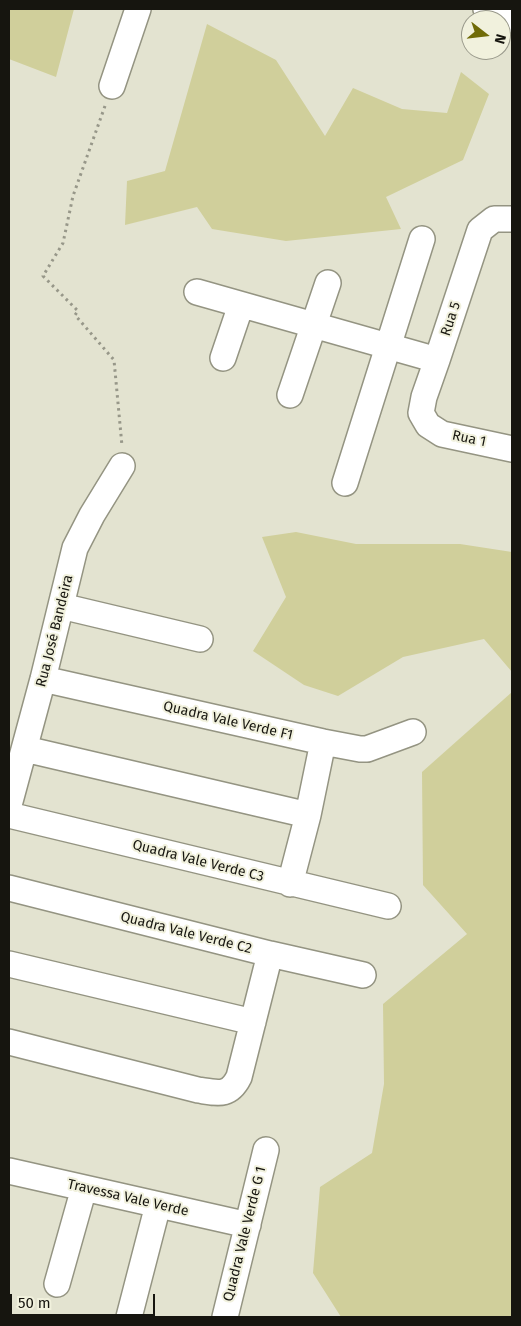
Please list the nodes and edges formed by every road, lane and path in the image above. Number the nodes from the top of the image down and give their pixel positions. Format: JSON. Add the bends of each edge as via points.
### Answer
{"nodes":[{"id":1,"x":138,"y":9,"type":"edge"},
{"id":2,"x":486,"y":9,"type":"edge"},
{"id":3,"x":512,"y":20,"type":"edge"},
{"id":4,"x":112,"y":86,"type":"joint"},
{"id":5,"x":503,"y":219,"type":"edge"},
{"id":6,"x":422,"y":240,"type":"dead end"},
{"id":7,"x":328,"y":283,"type":"dead end"},
{"id":8,"x":197,"y":292,"type":"dead end"},
{"id":9,"x":241,"y":305,"type":"junction"},
{"id":10,"x":314,"y":325,"type":"junction"},
{"id":11,"x":388,"y":346,"type":"junction"},
{"id":12,"x":223,"y":358,"type":"dead end"},
{"id":13,"x":437,"y":360,"type":"junction"},
{"id":14,"x":290,"y":395,"type":"dead end"},
{"id":15,"x":428,"y":425,"type":"joint"},
{"id":16,"x":512,"y":449,"type":"edge"},
{"id":17,"x":122,"y":466,"type":"joint"},
{"id":18,"x":345,"y":483,"type":"dead end"},
{"id":19,"x":61,"y":606,"type":"junction"},
{"id":20,"x":200,"y":639,"type":"dead end"},
{"id":21,"x":43,"y":679,"type":"junction"},
{"id":22,"x":412,"y":732,"type":"dead end"},
{"id":23,"x":323,"y":742,"type":"junction"},
{"id":24,"x":24,"y":749,"type":"junction"},
{"id":25,"x":9,"y":805,"type":"edge"},
{"id":26,"x":9,"y":815,"type":"edge"},
{"id":27,"x":308,"y":815,"type":"junction"},
{"id":28,"x":290,"y":884,"type":"junction"},
{"id":29,"x":9,"y":888,"type":"edge"},
{"id":30,"x":388,"y":906,"type":"dead end"},
{"id":31,"x":270,"y":954,"type":"junction"},
{"id":32,"x":9,"y":964,"type":"edge"},
{"id":33,"x":363,"y":975,"type":"dead end"},
{"id":34,"x":253,"y":1022,"type":"junction"},
{"id":35,"x":9,"y":1042,"type":"edge"},
{"id":36,"x":266,"y":1150,"type":"dead end"},
{"id":37,"x":9,"y":1171,"type":"edge"},
{"id":38,"x":84,"y":1188,"type":"junction"},
{"id":39,"x":158,"y":1205,"type":"junction"},
{"id":40,"x":248,"y":1225,"type":"junction"},
{"id":41,"x":57,"y":1284,"type":"dead end"},
{"id":42,"x":129,"y":1317,"type":"edge"},
{"id":43,"x":225,"y":1317,"type":"edge"}],
"edges":[{"from":1,"to":4,"type":"street"},
{"from":2,"to":3,"type":"street"},
{"from":4,"to":17,"type":"path","via":[[73,196],[63,243],[42,276],[78,311],[75,315],[114,360]]},
{"from":5,"to":13,"type":"street","name":"Rua 5","via":[[480,230]]},
{"from":6,"to":11,"type":"street"},
{"from":7,"to":10,"type":"street"},
{"from":8,"to":9,"type":"street"},
{"from":9,"to":10,"type":"street"},
{"from":9,"to":12,"type":"street"},
{"from":10,"to":11,"type":"street"},
{"from":10,"to":14,"type":"street"},
{"from":11,"to":13,"type":"street"},
{"from":11,"to":18,"type":"street"},
{"from":13,"to":15,"type":"street","name":"Rua 5","via":[[422,405],[421,413]]},
{"from":15,"to":16,"type":"street","name":"Rua 1","via":[[442,434]]},
{"from":17,"to":19,"type":"street","name":"Rua José Bandeira","via":[[75,548]]},
{"from":19,"to":20,"type":"street"},
{"from":19,"to":21,"type":"street","name":"Rua José Bandeira"},
{"from":21,"to":23,"type":"street","name":"Quadra Vale Verde F1"},
{"from":21,"to":24,"type":"street","name":"Rua José Bandeira"},
{"from":22,"to":23,"type":"street","name":"Quadra Vale Verde F1","via":[[367,749]]},
{"from":23,"to":27,"type":"street"},
{"from":24,"to":25,"type":"street","name":"Rua José Bandeira"},
{"from":24,"to":27,"type":"street"},
{"from":26,"to":28,"type":"street","name":"Quadra Vale Verde C3"},
{"from":27,"to":28,"type":"street"},
{"from":28,"to":30,"type":"street","name":"Quadra Vale Verde C3"},
{"from":29,"to":31,"type":"street","name":"Quadra Vale Verde C2"},
{"from":31,"to":33,"type":"street","name":"Quadra Vale Verde C2"},
{"from":31,"to":34,"type":"street"},
{"from":32,"to":34,"type":"street"},
{"from":34,"to":35,"type":"street","via":[[239,1077],[235,1086],[226,1092],[198,1090]]},
{"from":36,"to":40,"type":"street","name":"Quadra Vale Verde G 1"},
{"from":37,"to":38,"type":"street","name":"Travessa Vale Verde"},
{"from":38,"to":39,"type":"street","name":"Travessa Vale Verde"},
{"from":38,"to":41,"type":"street"},
{"from":39,"to":40,"type":"street","name":"Travessa Vale Verde"},
{"from":39,"to":42,"type":"street"},
{"from":40,"to":43,"type":"street","name":"Quadra Vale Verde G 1"}]}
